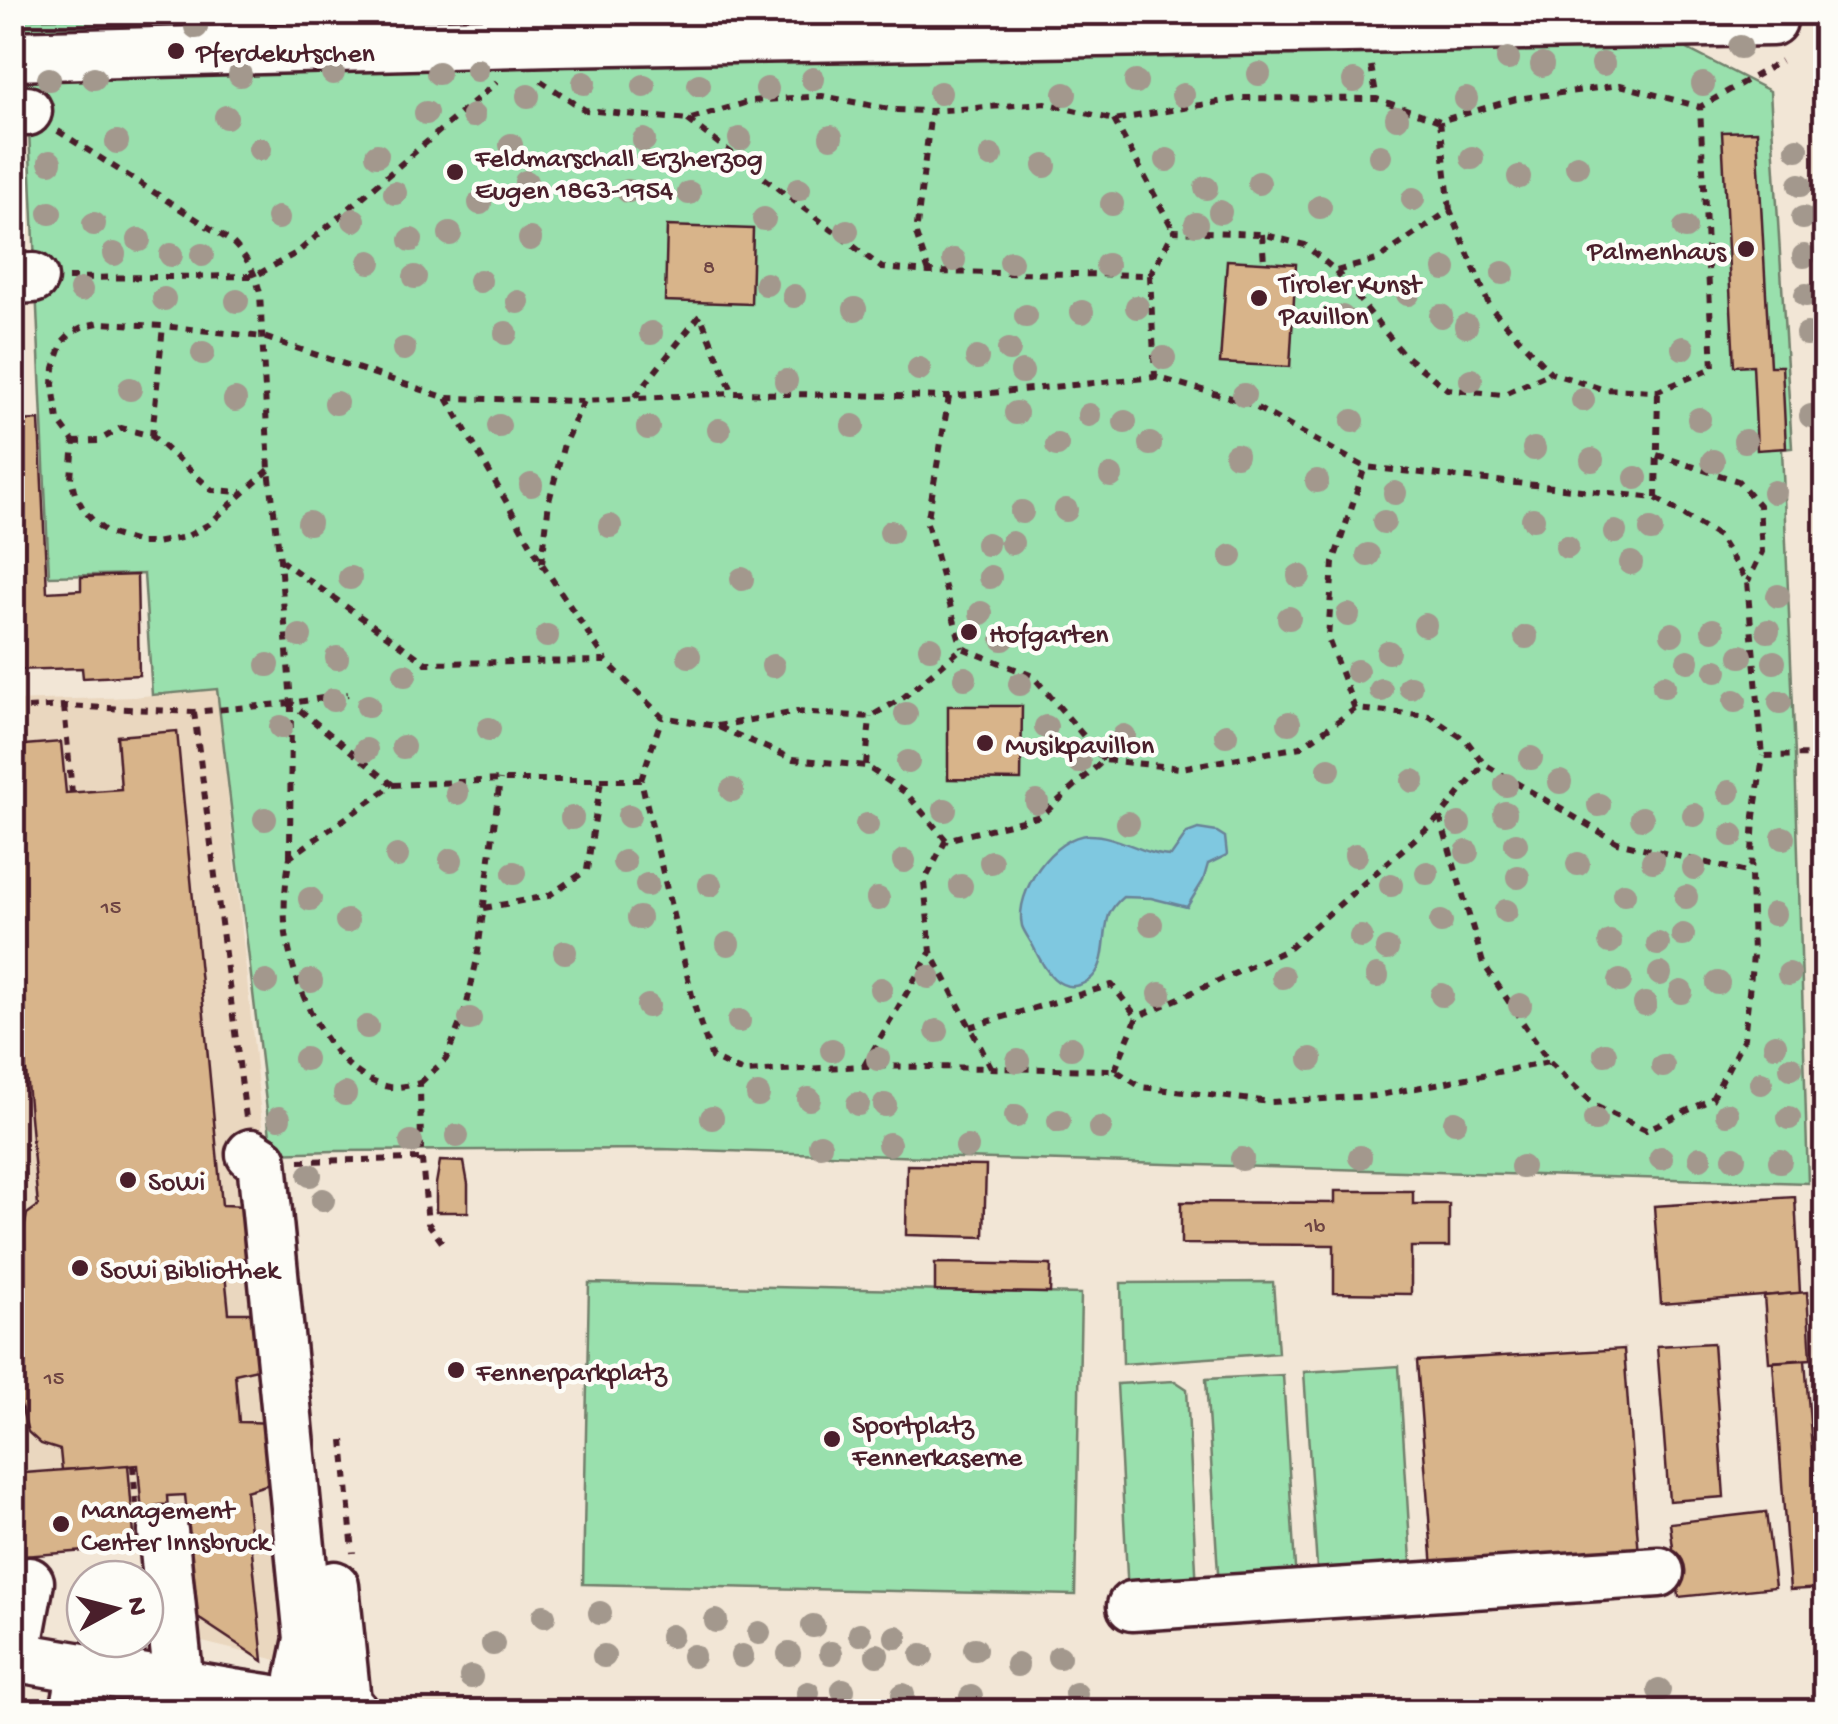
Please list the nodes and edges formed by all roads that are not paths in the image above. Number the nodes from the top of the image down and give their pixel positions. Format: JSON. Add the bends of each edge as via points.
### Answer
{"nodes":[{"id":1,"x":535,"y":40,"type":"edge"},
{"id":2,"x":1777,"y":42,"type":"road end"},
{"id":3,"x":18,"y":55,"type":"edge"},
{"id":4,"x":257,"y":1158,"type":"road end"},
{"id":5,"x":322,"y":1466,"type":"dead end"},
{"id":6,"x":163,"y":1530,"type":"dead end"},
{"id":7,"x":1659,"y":1572,"type":"dead end"},
{"id":8,"x":29,"y":1582,"type":"dead end"},
{"id":9,"x":1132,"y":1606,"type":"dead end"},
{"id":10,"x":14,"y":1656,"type":"edge"},
{"id":11,"x":301,"y":1678,"type":"dead end"},
{"id":12,"x":179,"y":1685,"type":"junction"},
{"id":13,"x":79,"y":1690,"type":"edge"},
{"id":14,"x":349,"y":1711,"type":"edge"}],
"edges":[{"from":1,"to":2,"type":"street"},
{"from":1,"to":3,"type":"street"},
{"from":4,"to":11,"type":"street","via":[[309,1639]]},
{"from":5,"to":14,"type":"street"},
{"from":6,"to":12,"type":"street"},
{"from":7,"to":9,"type":"street"},
{"from":8,"to":10,"type":"street"},
{"from":10,"to":13,"type":"street"},
{"from":12,"to":13,"type":"street"},
{"from":12,"to":14,"type":"street"}]}
